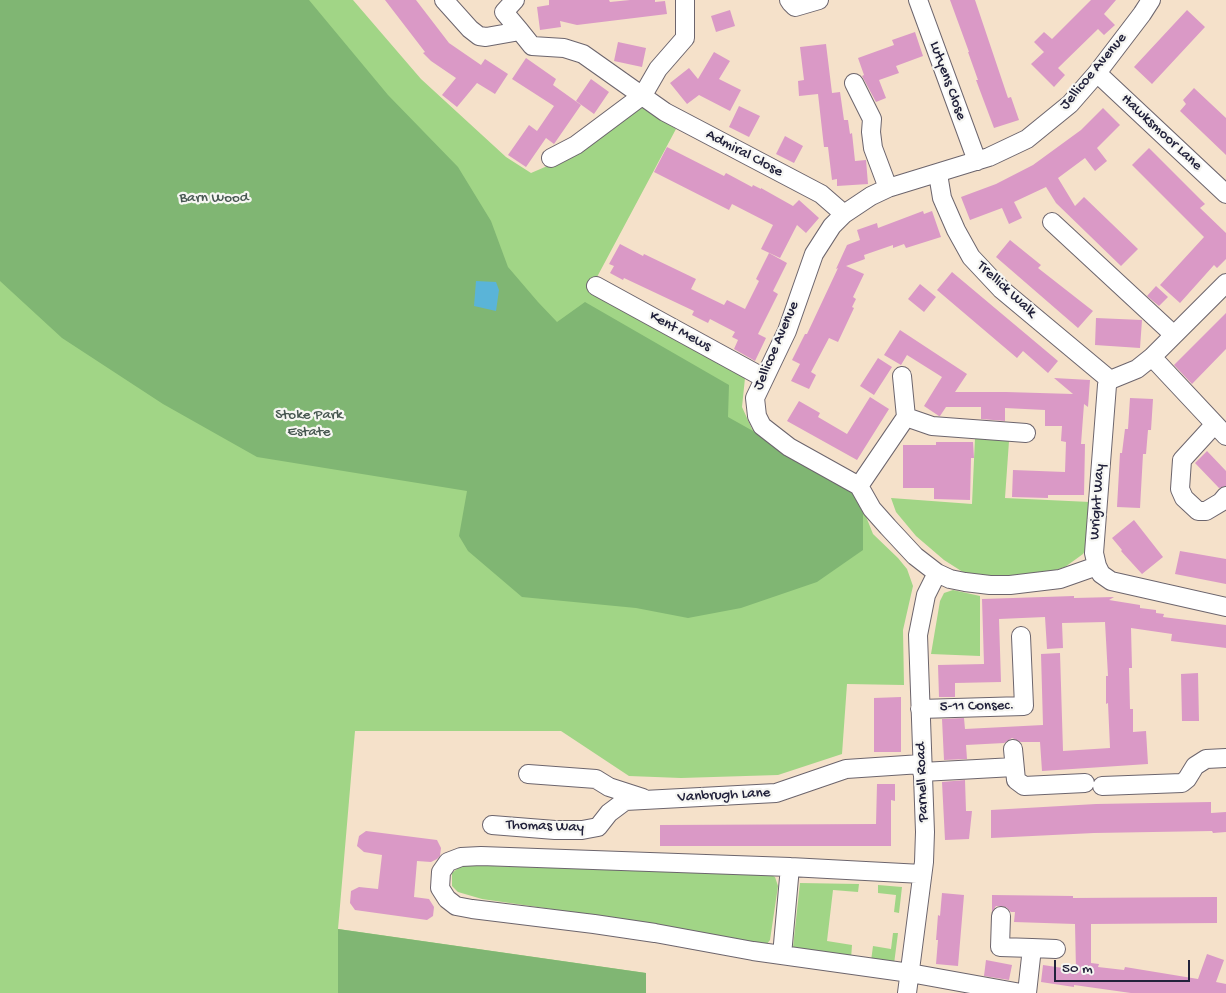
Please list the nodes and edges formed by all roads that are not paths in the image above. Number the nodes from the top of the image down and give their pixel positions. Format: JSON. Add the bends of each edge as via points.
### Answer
{"nodes":[{"id":1,"x":444,"y":0,"type":"edge"},
{"id":2,"x":515,"y":0,"type":"edge"},
{"id":3,"x":685,"y":0,"type":"edge"},
{"id":4,"x":789,"y":0,"type":"edge"},
{"id":5,"x":819,"y":0,"type":"edge"},
{"id":6,"x":918,"y":0,"type":"edge"},
{"id":7,"x":1151,"y":0,"type":"edge"},
{"id":8,"x":520,"y":31,"type":"junction"},
{"id":9,"x":1097,"y":73,"type":"junction"},
{"id":10,"x":854,"y":82,"type":"dead end"},
{"id":11,"x":643,"y":95,"type":"junction"},
{"id":12,"x":551,"y":158,"type":"dead end"},
{"id":13,"x":977,"y":161,"type":"junction"},
{"id":14,"x":938,"y":174,"type":"junction"},
{"id":15,"x":888,"y":188,"type":"junction"},
{"id":16,"x":1226,"y":194,"type":"edge"},
{"id":17,"x":844,"y":214,"type":"junction"},
{"id":18,"x":1052,"y":222,"type":"dead end"},
{"id":19,"x":1226,"y":283,"type":"edge"},
{"id":20,"x":596,"y":286,"type":"dead end"},
{"id":21,"x":1174,"y":335,"type":"junction"},
{"id":22,"x":1152,"y":357,"type":"junction"},
{"id":23,"x":902,"y":376,"type":"dead end"},
{"id":24,"x":764,"y":378,"type":"junction"},
{"id":25,"x":1110,"y":380,"type":"junction"},
{"id":26,"x":906,"y":417,"type":"junction"},
{"id":27,"x":1220,"y":430,"type":"edge"},
{"id":28,"x":1026,"y":433,"type":"dead end"},
{"id":29,"x":859,"y":486,"type":"junction"},
{"id":30,"x":1226,"y":496,"type":"edge"},
{"id":31,"x":1097,"y":566,"type":"junction"},
{"id":32,"x":937,"y":573,"type":"junction"},
{"id":33,"x":1226,"y":607,"type":"edge"},
{"id":34,"x":1022,"y":636,"type":"dead end"},
{"id":35,"x":920,"y":709,"type":"junction"},
{"id":36,"x":1226,"y":758,"type":"edge"},
{"id":37,"x":922,"y":768,"type":"junction"},
{"id":38,"x":528,"y":774,"type":"dead end"},
{"id":39,"x":648,"y":800,"type":"junction"},
{"id":40,"x":492,"y":825,"type":"dead end"},
{"id":41,"x":790,"y":867,"type":"junction"},
{"id":42,"x":922,"y":874,"type":"junction"},
{"id":43,"x":1001,"y":916,"type":"dead end"},
{"id":44,"x":1032,"y":948,"type":"junction"},
{"id":45,"x":1056,"y":949,"type":"dead end"},
{"id":46,"x":782,"y":955,"type":"junction"},
{"id":47,"x":910,"y":974,"type":"junction"},
{"id":48,"x":907,"y":993,"type":"edge"},
{"id":49,"x":1021,"y":993,"type":"edge"},
{"id":50,"x":1027,"y":993,"type":"edge"}],
"edges":[{"from":1,"to":8,"type":"street","via":[[479,36]]},
{"from":2,"to":8,"type":"street","name":"Admiral Close","via":[[504,12]]},
{"from":3,"to":11,"type":"street","via":[[685,38],[658,69]]},
{"from":4,"to":5,"type":"street","via":[[795,7]]},
{"from":6,"to":13,"type":"street","name":"Lutyens Close"},
{"from":7,"to":9,"type":"street","name":"Jellicoe Avenue"},
{"from":8,"to":11,"type":"street","name":"Admiral Close","via":[[532,46],[564,48],[584,54]]},
{"from":9,"to":13,"type":"street","name":"Jellicoe Avenue","via":[[1070,104],[1027,139]]},
{"from":9,"to":16,"type":"street","name":"Hawksmoor Lane"},
{"from":10,"to":15,"type":"street","via":[[872,119],[873,148]]},
{"from":11,"to":12,"type":"street","via":[[576,145]]},
{"from":11,"to":17,"type":"street","name":"Admiral Close","via":[[665,112],[827,198]]},
{"from":13,"to":14,"type":"street","name":"Jellicoe Avenue"},
{"from":14,"to":15,"type":"street","name":"Jellicoe Avenue"},
{"from":14,"to":25,"type":"street","name":"Trellick Walk","via":[[942,198],[975,261],[1001,289]]},
{"from":15,"to":17,"type":"street","name":"Jellicoe Avenue"},
{"from":17,"to":24,"type":"street","name":"Jellicoe Avenue","via":[[814,254],[787,331]]},
{"from":18,"to":21,"type":"street"},
{"from":19,"to":21,"type":"street"},
{"from":20,"to":24,"type":"street","name":"Kent Mews"},
{"from":21,"to":22,"type":"street"},
{"from":22,"to":25,"type":"street","via":[[1137,369]]},
{"from":22,"to":27,"type":"street"},
{"from":23,"to":26,"type":"street"},
{"from":24,"to":29,"type":"street","name":"Jellicoe Avenue","via":[[755,398],[762,426],[789,447]]},
{"from":25,"to":31,"type":"street","name":"Wright Way","via":[[1105,392],[1094,553]]},
{"from":26,"to":28,"type":"street","via":[[932,426]]},
{"from":26,"to":29,"type":"street"},
{"from":27,"to":30,"type":"street","via":[[1182,460],[1180,489],[1184,498],[1198,511],[1206,511]]},
{"from":29,"to":32,"type":"street","via":[[872,509],[888,527],[915,556]]},
{"from":31,"to":32,"type":"street","via":[[1060,579],[990,585],[950,579]]},
{"from":31,"to":33,"type":"street","via":[[1101,574],[1111,581]]},
{"from":32,"to":35,"type":"street","name":"Parnell Road","via":[[926,596],[918,635]]},
{"from":34,"to":35,"type":"street","name":"5-11 Consec.","via":[[1024,706]]},
{"from":35,"to":37,"type":"street","name":"Parnell Road"},
{"from":36,"to":37,"type":"street","name":"Vanbrugh Lane","via":[[1206,759],[1195,766],[1182,783],[1024,786],[1016,780],[1013,758]]},
{"from":37,"to":39,"type":"street","name":"Vanbrugh Lane","via":[[846,769],[776,793]]},
{"from":37,"to":42,"type":"street","name":"Parnell Road","via":[[925,832]]},
{"from":38,"to":39,"type":"street","name":"Vanbrugh Lane","via":[[596,779],[609,787]]},
{"from":39,"to":40,"type":"street","name":"Thomas Way","via":[[625,801],[598,827],[582,830]]},
{"from":41,"to":42,"type":"street"},
{"from":41,"to":46,"type":"street"},
{"from":41,"to":46,"type":"street","via":[[481,856],[448,862],[441,872],[440,888],[456,906],[655,933]]},
{"from":42,"to":47,"type":"street","name":"Parnell Road"},
{"from":43,"to":44,"type":"street","via":[[1000,947]]},
{"from":44,"to":45,"type":"street"},
{"from":44,"to":50,"type":"street"},
{"from":46,"to":47,"type":"street"},
{"from":47,"to":48,"type":"street","name":"Parnell Road"},
{"from":47,"to":49,"type":"street"}]}
